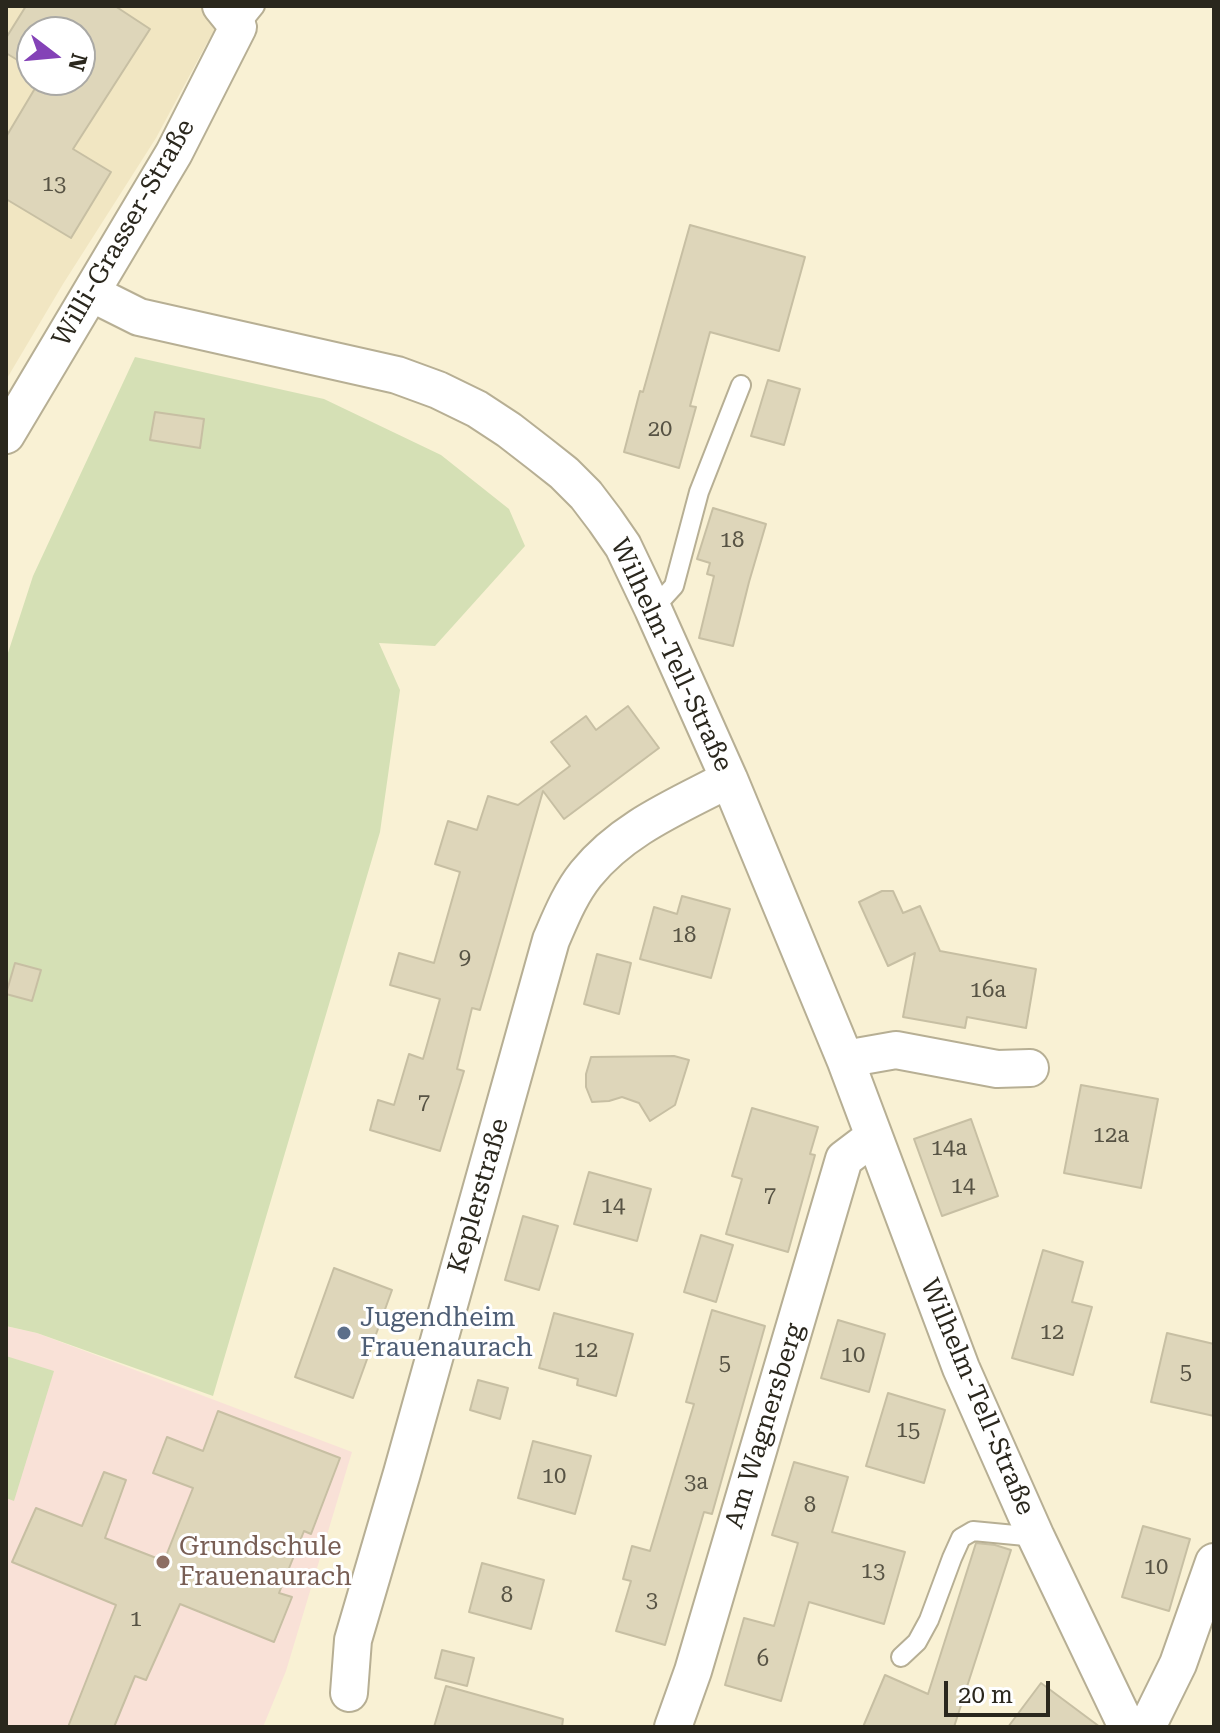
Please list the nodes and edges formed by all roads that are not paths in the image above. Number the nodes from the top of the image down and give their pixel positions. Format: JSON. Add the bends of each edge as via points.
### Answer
{"nodes":[{"id":1,"x":238,"y":13,"type":"edge"},
{"id":2,"x":91,"y":293,"type":"junction"},
{"id":3,"x":741,"y":385,"type":"dead end"},
{"id":4,"x":6,"y":435,"type":"edge"},
{"id":5,"x":653,"y":609,"type":"junction"},
{"id":6,"x":729,"y":779,"type":"junction"},
{"id":7,"x":845,"y":1059,"type":"junction"},
{"id":8,"x":1030,"y":1068,"type":"dead end"},
{"id":9,"x":873,"y":1137,"type":"junction"},
{"id":10,"x":1036,"y":1537,"type":"junction"},
{"id":11,"x":1214,"y":1562,"type":"edge"},
{"id":12,"x":901,"y":1657,"type":"dead end"},
{"id":13,"x":349,"y":1693,"type":"dead end"},
{"id":14,"x":673,"y":1727,"type":"edge"},
{"id":15,"x":1127,"y":1727,"type":"edge"},
{"id":16,"x":1147,"y":1727,"type":"edge"}],
"edges":[{"from":1,"to":2,"type":"street","name":"Willi-Grasser-Straße","via":[[174,153]]},
{"from":2,"to":4,"type":"street","name":"Willi-Grasser-Straße"},
{"from":2,"to":5,"type":"street","name":"Wilhelm-Tell-Straße","via":[[139,317],[397,375],[477,409],[586,495],[623,546]]},
{"from":3,"to":5,"type":"lane","via":[[699,492],[674,586]]},
{"from":5,"to":6,"type":"street","name":"Wilhelm-Tell-Straße"},
{"from":6,"to":7,"type":"street","name":"Wilhelm-Tell-Straße"},
{"from":6,"to":13,"type":"street","name":"Keplerstraße","via":[[636,828],[584,876],[565,906],[551,940],[353,1640]]},
{"from":7,"to":8,"type":"street","via":[[896,1050],[997,1069]]},
{"from":7,"to":9,"type":"street","name":"Wilhelm-Tell-Straße"},
{"from":9,"to":10,"type":"street","name":"Wilhelm-Tell-Straße","via":[[961,1368]]},
{"from":9,"to":14,"type":"street","name":"Am Wagnersberg","via":[[844,1159]]},
{"from":10,"to":12,"type":"lane","via":[[973,1531],[961,1538],[929,1620]]},
{"from":10,"to":15,"type":"street","name":"Wilhelm-Tell-Straße"},
{"from":11,"to":16,"type":"street","via":[[1178,1664]]}]}
